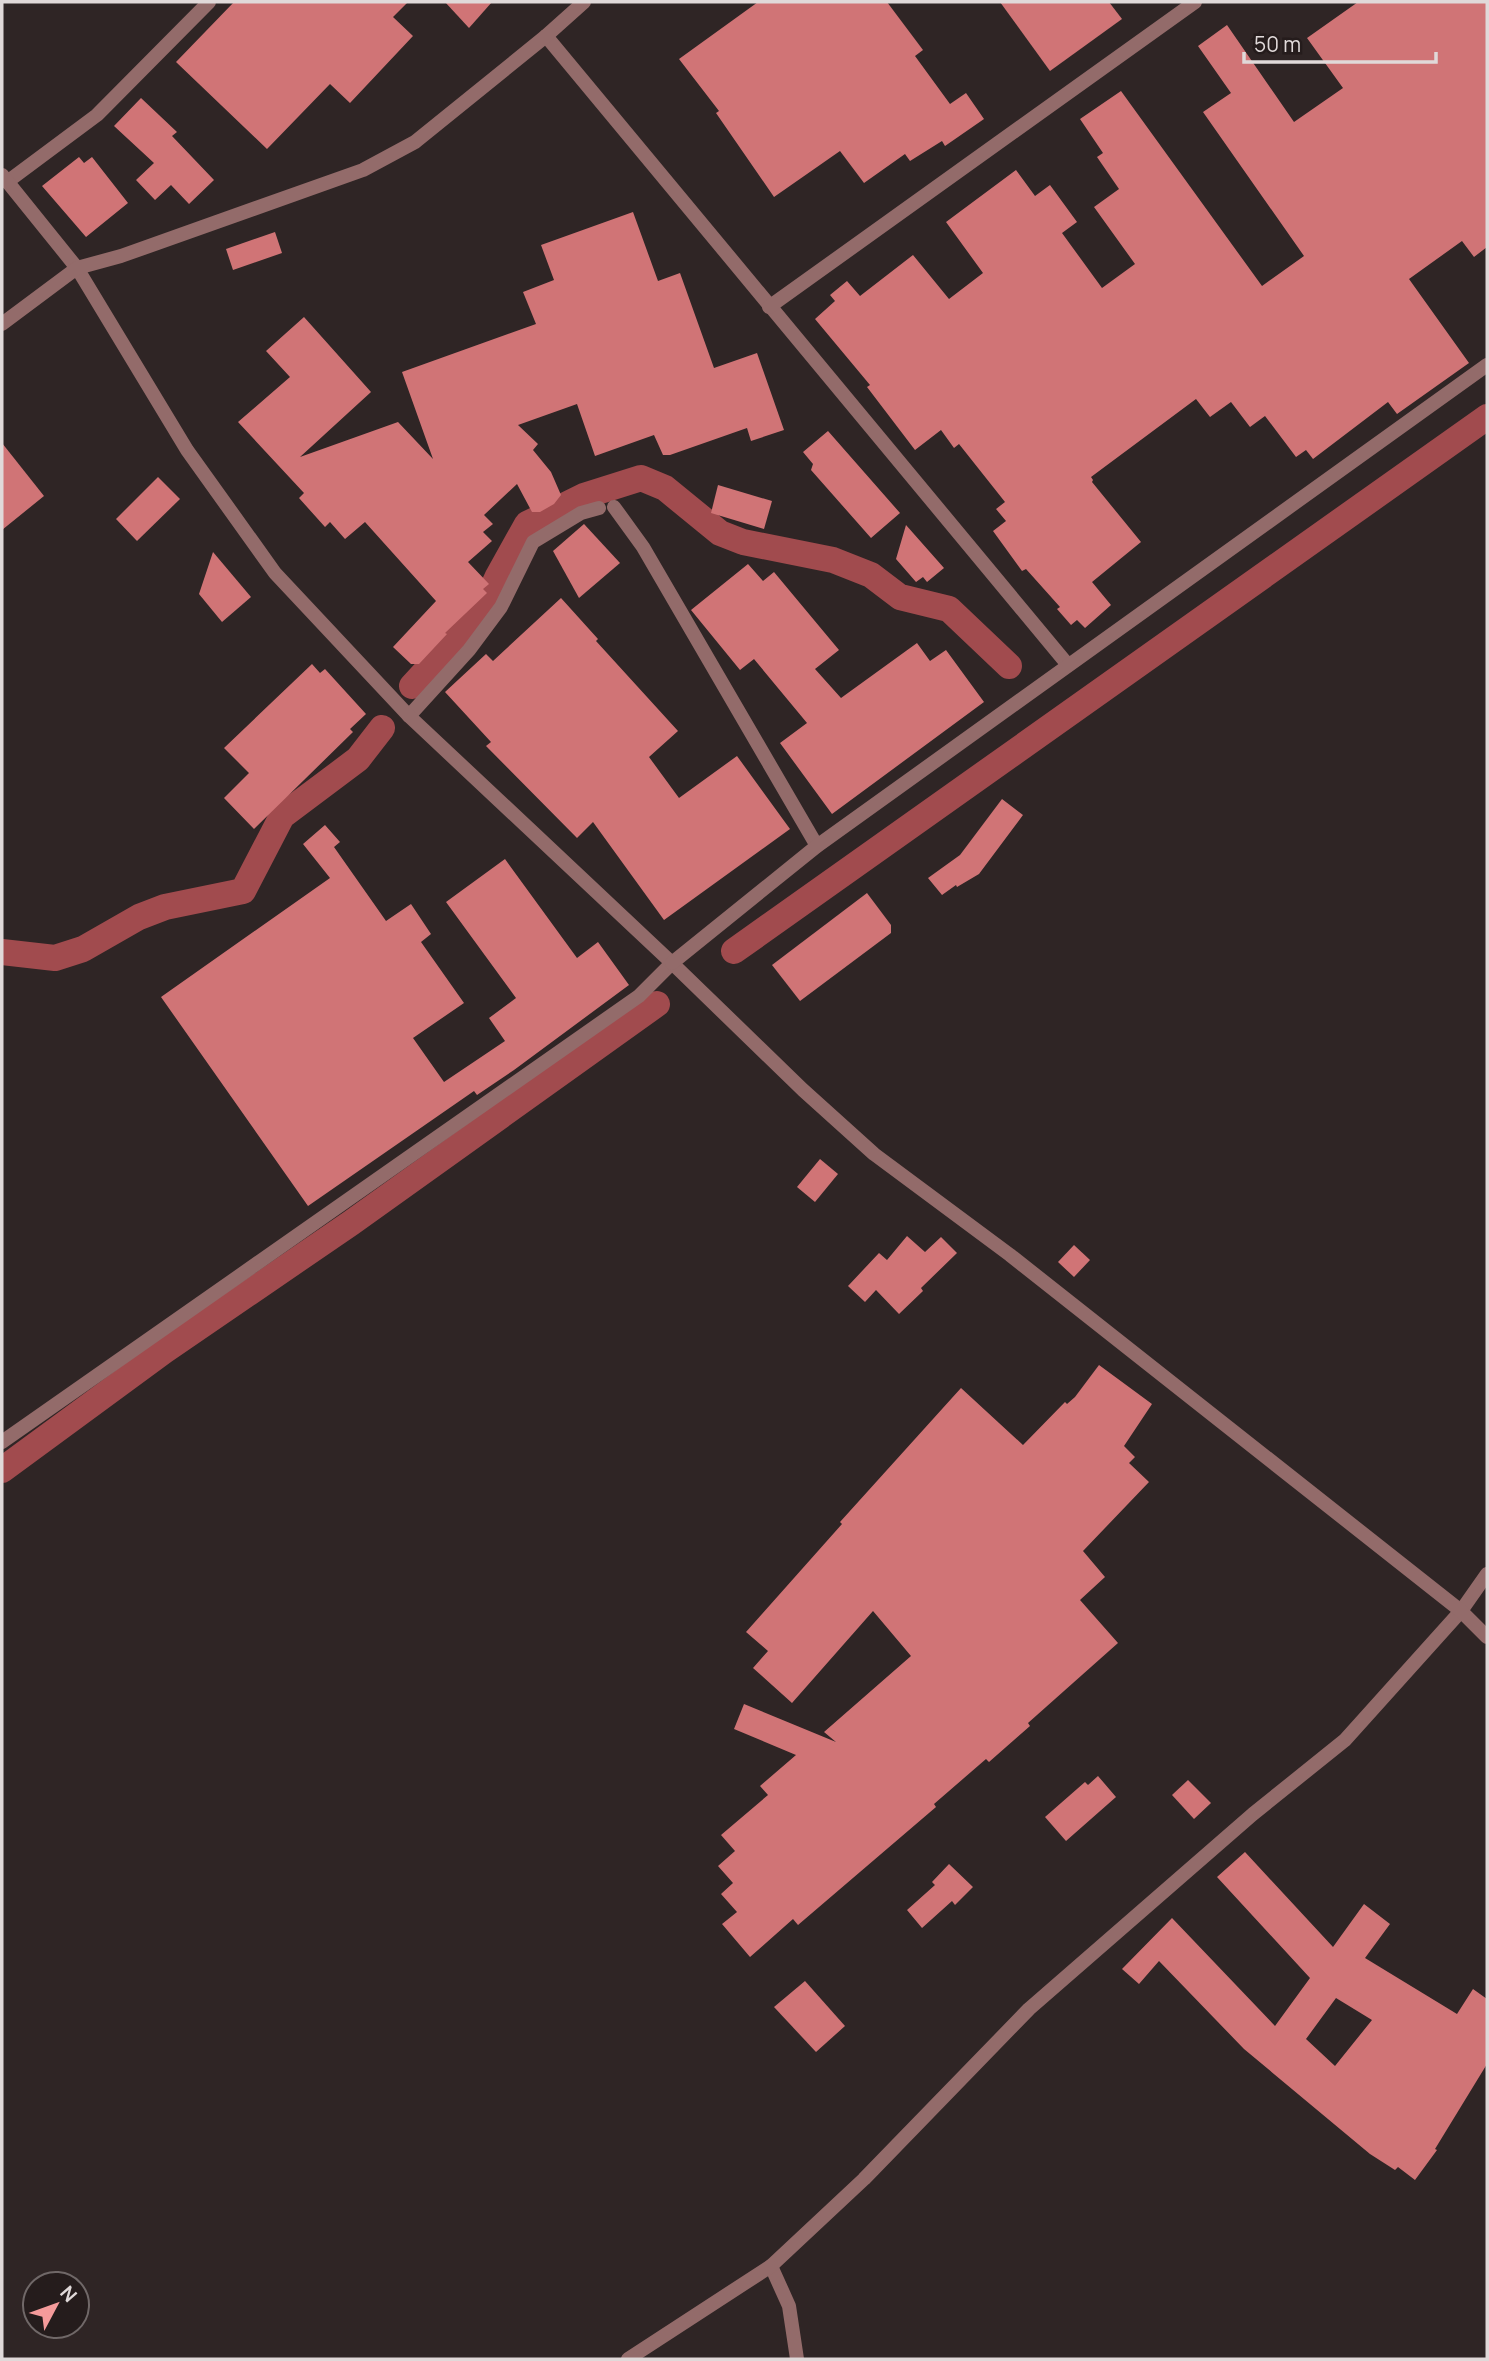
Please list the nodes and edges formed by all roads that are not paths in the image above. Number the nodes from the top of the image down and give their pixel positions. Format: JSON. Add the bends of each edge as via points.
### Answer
{"nodes":[{"id":1,"x":209,"y":2,"type":"edge"},
{"id":2,"x":584,"y":2,"type":"edge"},
{"id":3,"x":1195,"y":2,"type":"edge"},
{"id":4,"x":546,"y":36,"type":"junction"},
{"id":5,"x":5,"y":178,"type":"edge"},
{"id":6,"x":77,"y":268,"type":"junction"},
{"id":7,"x":769,"y":307,"type":"junction"},
{"id":8,"x":2,"y":324,"type":"edge"},
{"id":9,"x":1487,"y":365,"type":"edge"},
{"id":10,"x":1068,"y":665,"type":"junction"},
{"id":11,"x":409,"y":716,"type":"junction"},
{"id":12,"x":817,"y":846,"type":"junction"},
{"id":13,"x":672,"y":963,"type":"junction"},
{"id":14,"x":2,"y":1442,"type":"edge"},
{"id":15,"x":1487,"y":1574,"type":"edge"},
{"id":16,"x":1461,"y":1611,"type":"junction"},
{"id":17,"x":1487,"y":1637,"type":"edge"},
{"id":18,"x":771,"y":2266,"type":"junction"},
{"id":19,"x":628,"y":2359,"type":"edge"},
{"id":20,"x":797,"y":2359,"type":"edge"}],
"edges":[{"from":1,"to":5,"type":"street","via":[[97,116]]},
{"from":2,"to":4,"type":"street"},
{"from":3,"to":7,"type":"street"},
{"from":4,"to":6,"type":"street","via":[[415,142],[363,170]]},
{"from":4,"to":7,"type":"street"},
{"from":5,"to":6,"type":"street"},
{"from":6,"to":8,"type":"street"},
{"from":6,"to":11,"type":"street","via":[[187,450],[275,573]]},
{"from":7,"to":10,"type":"street"},
{"from":9,"to":10,"type":"street"},
{"from":10,"to":12,"type":"street"},
{"from":11,"to":12,"type":"street","via":[[501,607],[533,542],[581,513],[607,507],[643,547]]},
{"from":11,"to":13,"type":"street"},
{"from":12,"to":13,"type":"street"},
{"from":13,"to":14,"type":"street","via":[[639,996]]},
{"from":13,"to":16,"type":"street","via":[[874,1154],[1010,1255]]},
{"from":15,"to":16,"type":"street"},
{"from":16,"to":17,"type":"street"},
{"from":16,"to":18,"type":"street","via":[[1345,1740],[1029,2009],[864,2179]]},
{"from":18,"to":19,"type":"street"},
{"from":18,"to":20,"type":"street","via":[[789,2306]]}]}
